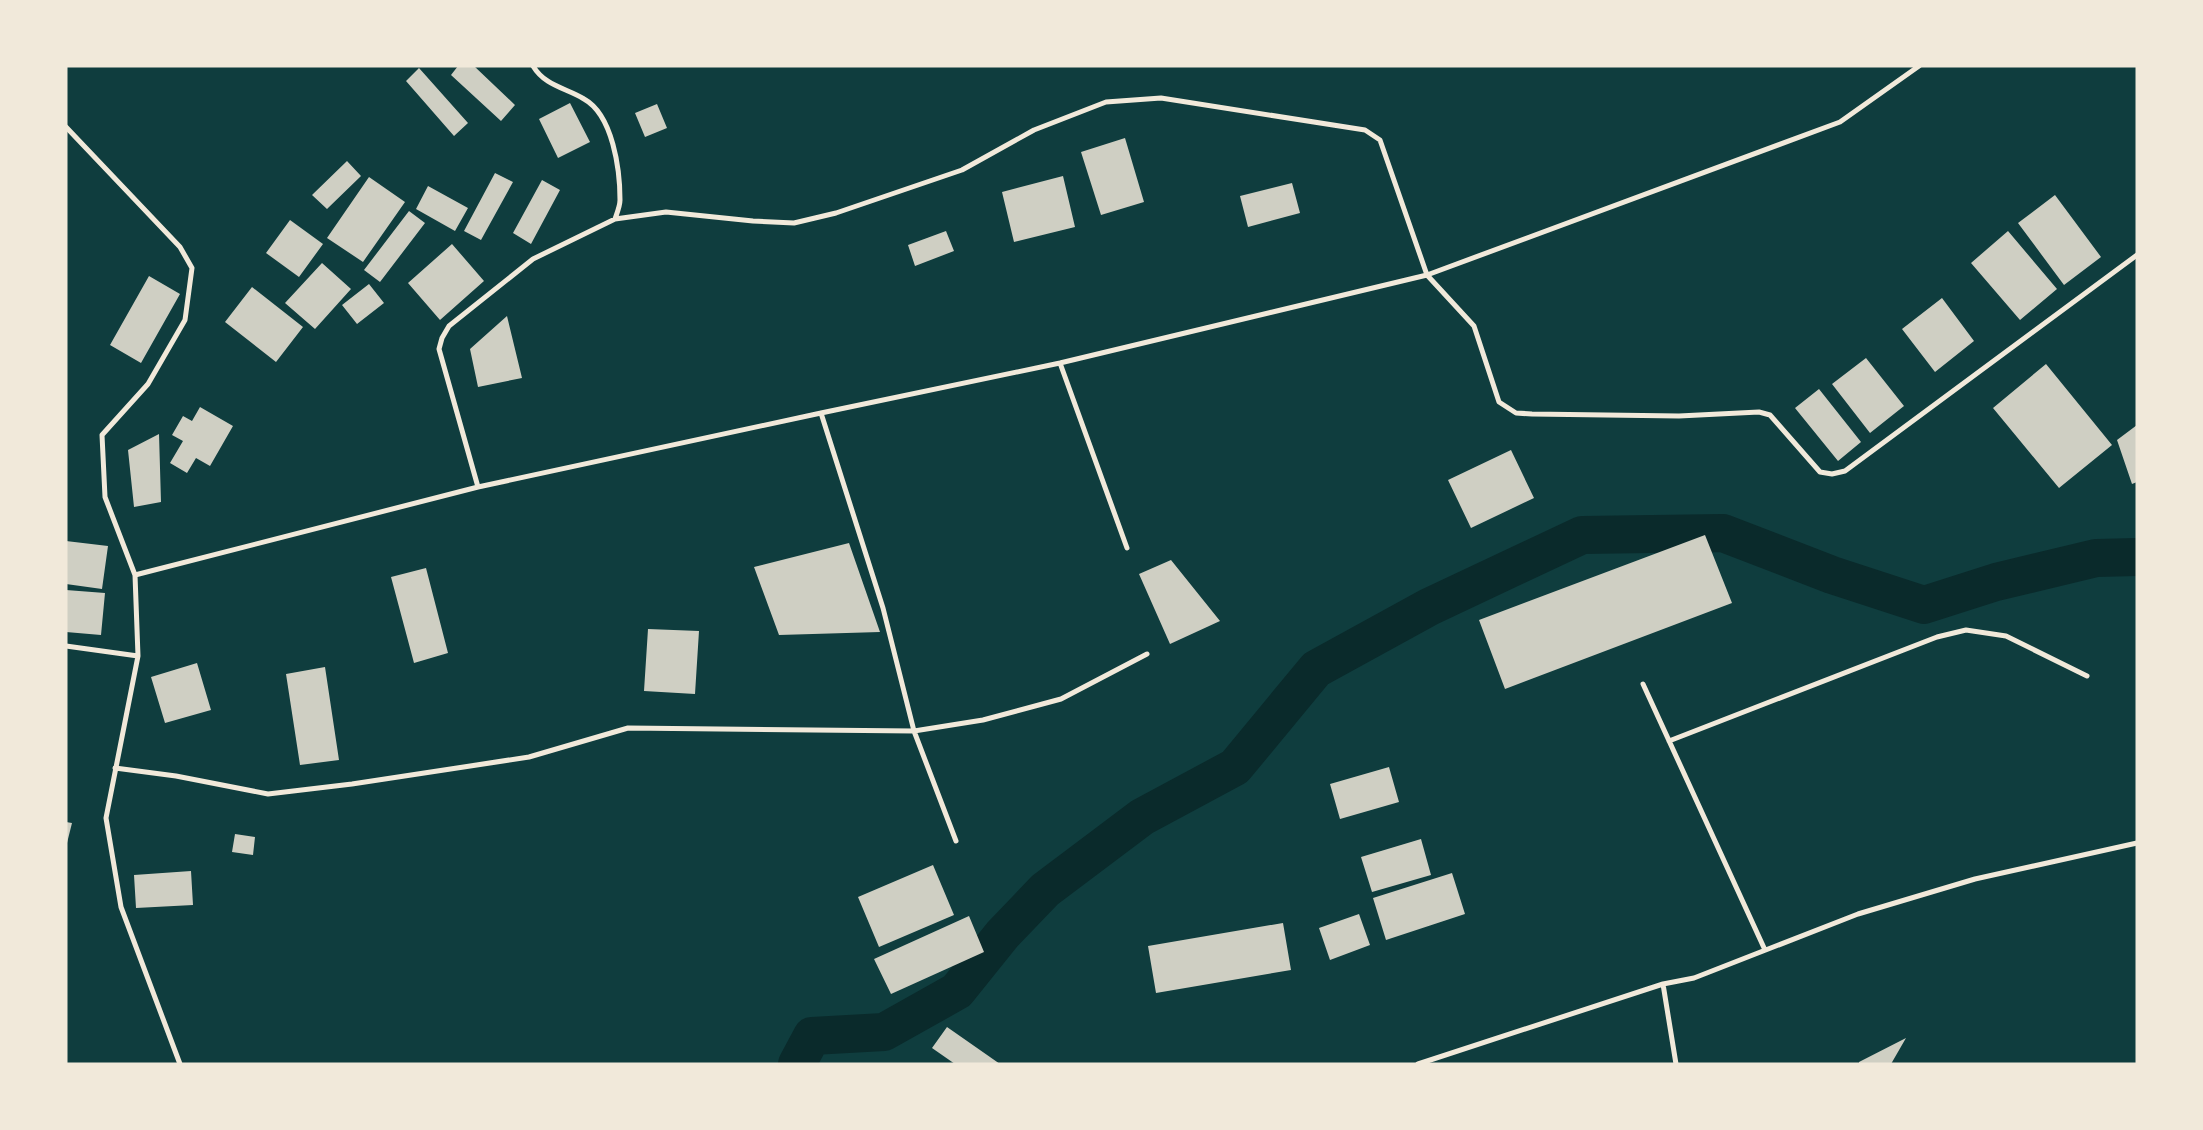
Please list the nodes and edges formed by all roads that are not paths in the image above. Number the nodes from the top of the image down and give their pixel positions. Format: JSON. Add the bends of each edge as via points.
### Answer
{"nodes":[{"id":1,"x":533,"y":66,"type":"edge"},
{"id":2,"x":1919,"y":66,"type":"edge"},
{"id":3,"x":66,"y":127,"type":"edge"},
{"id":4,"x":615,"y":219,"type":"junction"},
{"id":5,"x":2137,"y":255,"type":"edge"},
{"id":6,"x":1427,"y":275,"type":"junction"},
{"id":7,"x":1060,"y":363,"type":"junction"},
{"id":8,"x":821,"y":412,"type":"junction"},
{"id":9,"x":478,"y":488,"type":"junction"},
{"id":10,"x":1126,"y":548,"type":"dead end"},
{"id":11,"x":134,"y":575,"type":"junction"},
{"id":12,"x":66,"y":646,"type":"edge"},
{"id":13,"x":1147,"y":654,"type":"dead end"},
{"id":14,"x":138,"y":656,"type":"junction"},
{"id":15,"x":2087,"y":676,"type":"dead end"},
{"id":16,"x":1643,"y":684,"type":"dead end"},
{"id":17,"x":914,"y":731,"type":"junction"},
{"id":18,"x":1669,"y":741,"type":"junction"},
{"id":19,"x":115,"y":768,"type":"junction"},
{"id":20,"x":956,"y":841,"type":"dead end"},
{"id":21,"x":2137,"y":843,"type":"edge"},
{"id":22,"x":1765,"y":950,"type":"junction"},
{"id":23,"x":1663,"y":984,"type":"junction"},
{"id":24,"x":180,"y":1064,"type":"edge"},
{"id":25,"x":1418,"y":1064,"type":"edge"},
{"id":26,"x":1676,"y":1064,"type":"edge"}],
"edges":[{"from":1,"to":4,"type":"street","via":[[541,78],[585,99],[605,123],[614,147],[617,173],[620,202]]},
{"from":2,"to":6,"type":"street","via":[[1840,122]]},
{"from":3,"to":11,"type":"street","via":[[180,247],[192,268],[185,320],[148,384],[102,435],[105,497]]},
{"from":4,"to":6,"type":"street","via":[[666,212],[794,222],[836,214],[962,170],[1034,130],[1106,102],[1161,98],[1365,130],[1380,140]]},
{"from":4,"to":9,"type":"street","via":[[533,259],[449,326],[442,338],[439,349]]},
{"from":5,"to":6,"type":"street","via":[[1845,471],[1832,474],[1820,472],[1770,415],[1759,412],[1679,416],[1516,413],[1499,402],[1474,326]]},
{"from":6,"to":7,"type":"street"},
{"from":7,"to":8,"type":"street"},
{"from":7,"to":10,"type":"street"},
{"from":8,"to":9,"type":"street"},
{"from":8,"to":17,"type":"street","via":[[883,608]]},
{"from":9,"to":11,"type":"street"},
{"from":11,"to":14,"type":"street"},
{"from":12,"to":14,"type":"street"},
{"from":13,"to":17,"type":"street","via":[[1061,699],[983,720]]},
{"from":14,"to":19,"type":"street"},
{"from":15,"to":18,"type":"street","via":[[2006,636],[1966,630],[1937,637]]},
{"from":16,"to":18,"type":"street"},
{"from":17,"to":19,"type":"street","via":[[628,728],[529,757],[268,794]]},
{"from":17,"to":20,"type":"street"},
{"from":18,"to":22,"type":"street"},
{"from":19,"to":24,"type":"street","via":[[106,818],[121,907]]},
{"from":21,"to":22,"type":"street","via":[[1975,879],[1858,914]]},
{"from":22,"to":23,"type":"street","via":[[1694,978]]},
{"from":23,"to":25,"type":"street"},
{"from":23,"to":26,"type":"street"}]}
